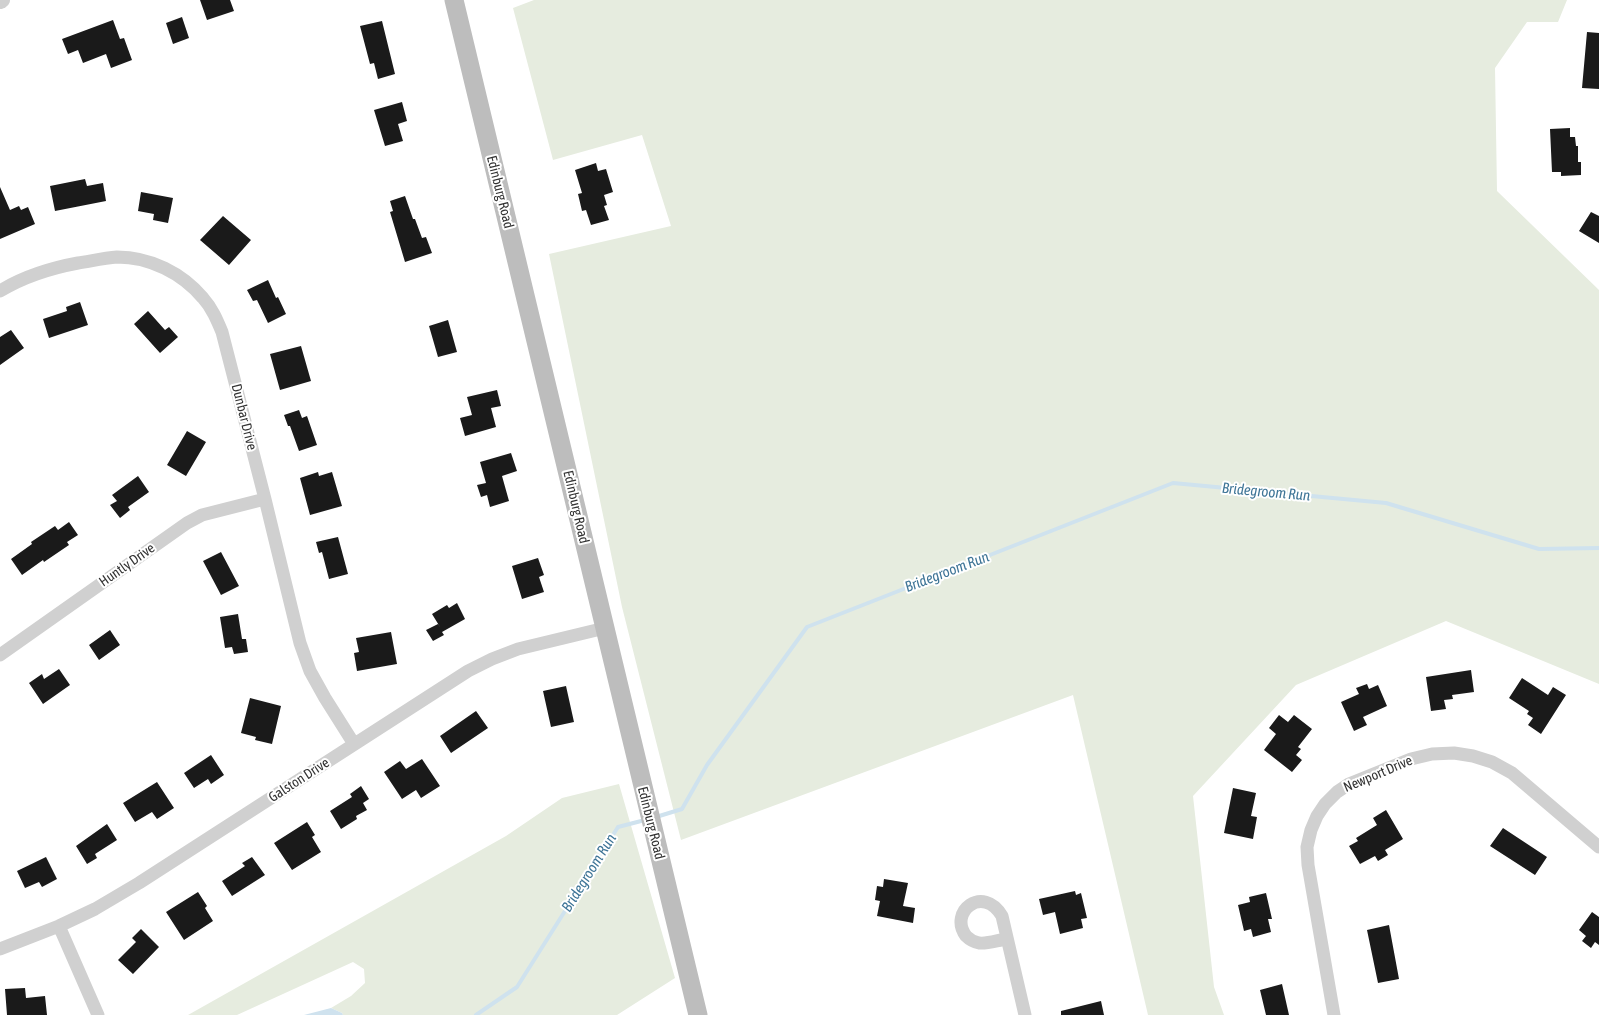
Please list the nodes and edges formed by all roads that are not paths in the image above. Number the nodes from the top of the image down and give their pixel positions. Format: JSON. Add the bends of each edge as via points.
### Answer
{"nodes":[{"id":1,"x":454,"y":0,"type":"edge"},
{"id":2,"x":0,"y":291,"type":"edge"},
{"id":3,"x":265,"y":499,"type":"junction"},
{"id":4,"x":604,"y":628,"type":"junction"},
{"id":5,"x":0,"y":655,"type":"edge"},
{"id":6,"x":354,"y":744,"type":"junction"},
{"id":7,"x":1599,"y":847,"type":"edge"},
{"id":8,"x":59,"y":926,"type":"junction"},
{"id":9,"x":1007,"y":938,"type":"dead end"},
{"id":10,"x":0,"y":949,"type":"edge"},
{"id":11,"x":98,"y":1015,"type":"edge"},
{"id":12,"x":698,"y":1015,"type":"edge"},
{"id":13,"x":1025,"y":1015,"type":"edge"},
{"id":14,"x":1334,"y":1015,"type":"edge"}],
"edges":[{"from":1,"to":4,"type":"main road","name":"Edinburg Road"},
{"from":2,"to":3,"type":"street","name":"Dunbar Drive","via":[[66,265],[98,259],[137,259],[175,273],[204,299],[222,332]]},
{"from":3,"to":5,"type":"street","name":"Huntly Drive","via":[[202,515],[187,523]]},
{"from":3,"to":6,"type":"street","name":"Dunbar Drive","via":[[300,643],[310,671]]},
{"from":4,"to":6,"type":"street","name":"Galston Drive","via":[[518,649],[492,659],[468,671]]},
{"from":4,"to":12,"type":"main road","name":"Edinburg Road"},
{"from":6,"to":8,"type":"street","name":"Galston Drive","via":[[140,883]]},
{"from":7,"to":14,"type":"street","name":"Newport Drive","via":[[1512,773],[1492,762],[1473,756],[1454,753],[1432,754],[1411,759],[1349,784],[1337,792],[1316,816],[1307,847]]},
{"from":8,"to":10,"type":"street","name":"Galston Drive"},
{"from":8,"to":11,"type":"street"},
{"from":9,"to":13,"type":"street"}]}
